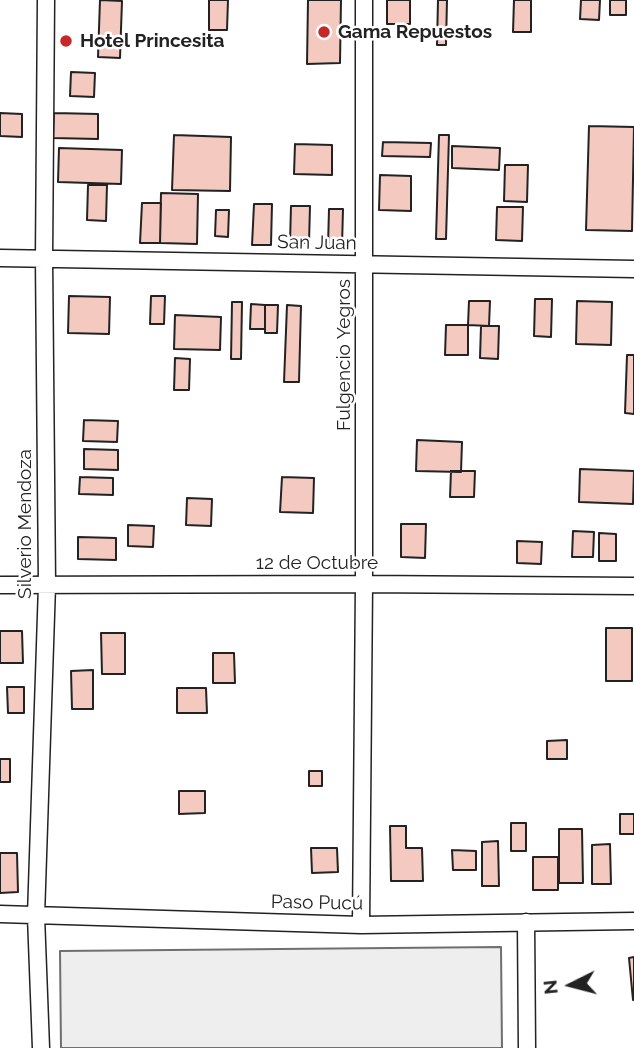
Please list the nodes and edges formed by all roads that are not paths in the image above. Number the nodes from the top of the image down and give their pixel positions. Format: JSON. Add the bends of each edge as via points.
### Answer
{"nodes":[{"id":1,"x":46,"y":0,"type":"edge"},
{"id":2,"x":364,"y":0,"type":"edge"},
{"id":3,"x":0,"y":258,"type":"edge"},
{"id":4,"x":44,"y":259,"type":"junction"},
{"id":5,"x":365,"y":265,"type":"junction"},
{"id":6,"x":634,"y":269,"type":"edge"},
{"id":7,"x":364,"y":584,"type":"junction"},
{"id":8,"x":0,"y":585,"type":"edge"},
{"id":9,"x":47,"y":585,"type":"junction"},
{"id":10,"x":634,"y":586,"type":"edge"},
{"id":11,"x":0,"y":914,"type":"edge"},
{"id":12,"x":37,"y":916,"type":"junction"},
{"id":13,"x":634,"y":920,"type":"edge"},
{"id":14,"x":526,"y":922,"type":"junction"},
{"id":15,"x":361,"y":925,"type":"junction"},
{"id":16,"x":41,"y":1048,"type":"edge"},
{"id":17,"x":527,"y":1048,"type":"edge"}],
"edges":[{"from":1,"to":4,"type":"street","name":"Silverio Mendoza"},
{"from":2,"to":5,"type":"street","name":"Fulgencio Yegros"},
{"from":3,"to":4,"type":"street","name":"San Juan"},
{"from":4,"to":5,"type":"street","name":"San Juan"},
{"from":4,"to":9,"type":"street","name":"Silverio Mendoza"},
{"from":5,"to":6,"type":"street","name":"San Juan"},
{"from":5,"to":7,"type":"street","name":"Fulgencio Yegros"},
{"from":7,"to":9,"type":"street","name":"12 de Octubre"},
{"from":7,"to":10,"type":"street","name":"12 de Octubre"},
{"from":7,"to":15,"type":"street","name":"Fulgencio Yegros"},
{"from":8,"to":9,"type":"street","name":"12 de Octubre"},
{"from":9,"to":12,"type":"street","name":"Silverio Mendoza"},
{"from":11,"to":12,"type":"street","name":"Paso Pucú"},
{"from":12,"to":15,"type":"street","name":"Paso Pucú"},
{"from":12,"to":16,"type":"street","name":"Silverio Mendoza"},
{"from":13,"to":14,"type":"street","name":"Paso Pucú"},
{"from":14,"to":15,"type":"street","name":"Paso Pucú"},
{"from":14,"to":17,"type":"street"}]}
